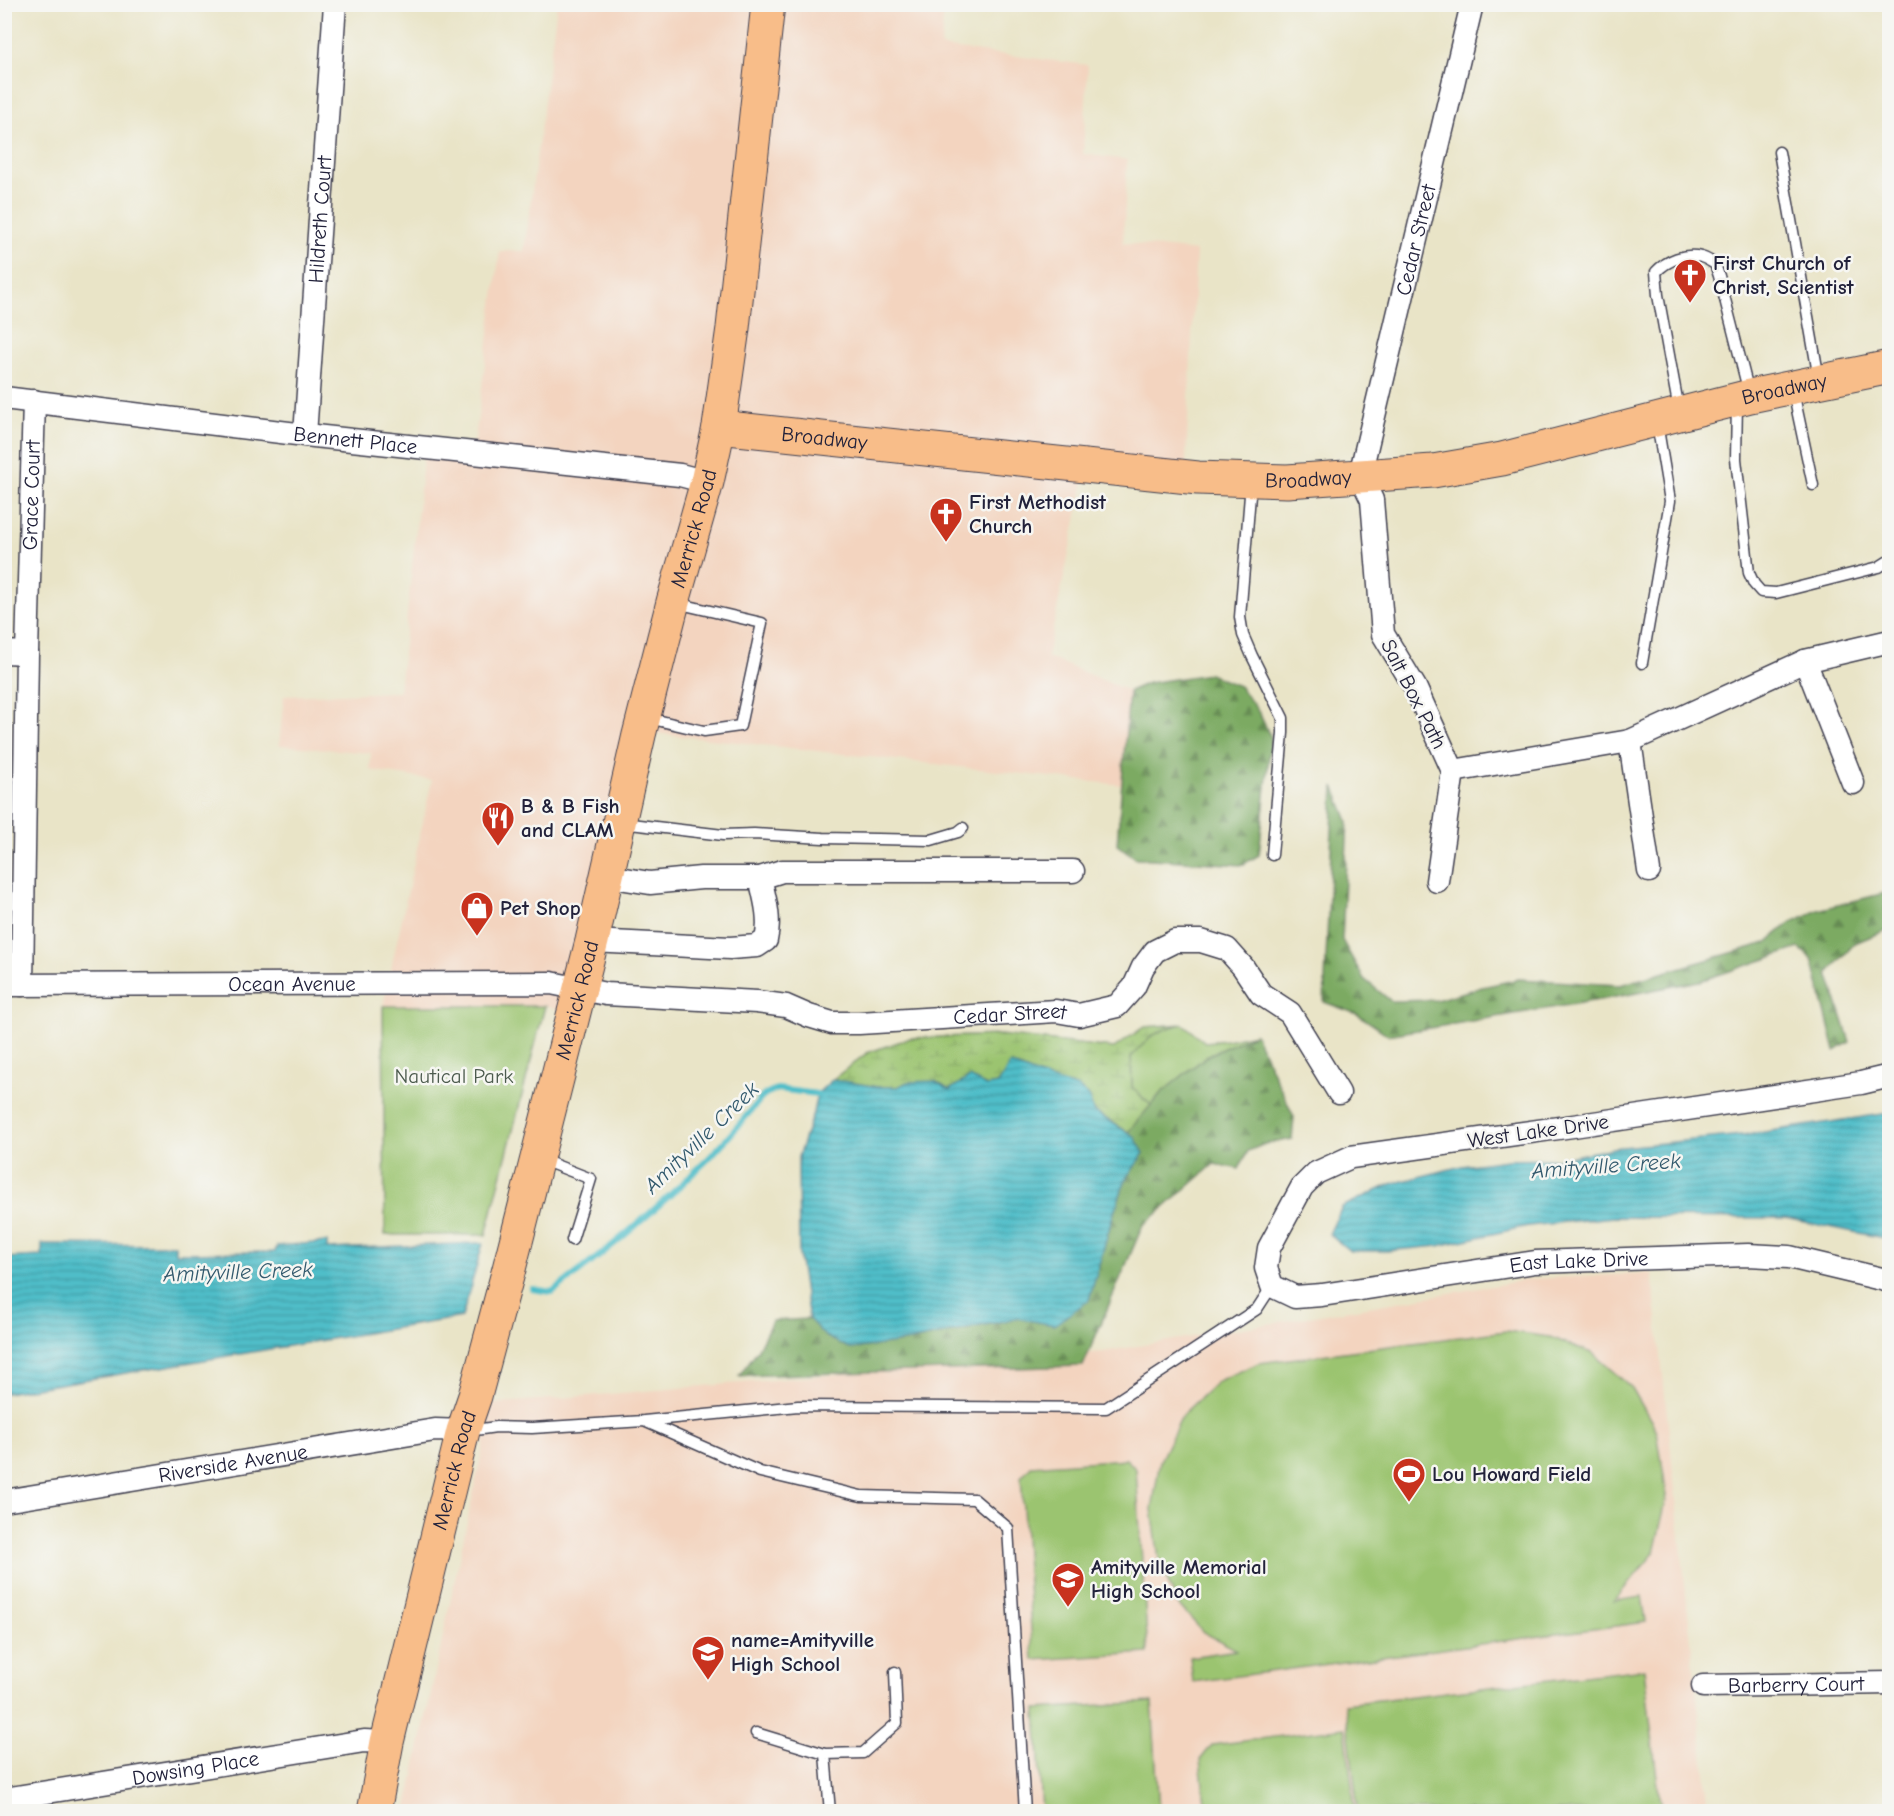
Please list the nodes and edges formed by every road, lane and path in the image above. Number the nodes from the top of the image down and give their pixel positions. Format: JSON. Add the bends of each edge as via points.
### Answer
{"nodes":[{"id":1,"x":335,"y":4,"type":"edge"},
{"id":2,"x":768,"y":4,"type":"edge"},
{"id":3,"x":1472,"y":4,"type":"edge"},
{"id":4,"x":1779,"y":152,"type":"dead end"},
{"id":5,"x":1890,"y":368,"type":"edge"},
{"id":6,"x":1806,"y":385,"type":"junction"},
{"id":7,"x":4,"y":398,"type":"edge"},
{"id":8,"x":1744,"y":398,"type":"junction"},
{"id":9,"x":34,"y":401,"type":"junction"},
{"id":10,"x":1668,"y":417,"type":"junction"},
{"id":11,"x":719,"y":427,"type":"junction"},
{"id":12,"x":305,"y":435,"type":"junction"},
{"id":13,"x":1360,"y":475,"type":"junction"},
{"id":14,"x":1251,"y":480,"type":"junction"},
{"id":15,"x":707,"y":482,"type":"junction"},
{"id":16,"x":1813,"y":485,"type":"dead end"},
{"id":17,"x":1890,"y":560,"type":"edge"},
{"id":18,"x":673,"y":602,"type":"junction"},
{"id":19,"x":1890,"y":641,"type":"edge"},
{"id":20,"x":16,"y":652,"type":"edge"},
{"id":21,"x":1805,"y":661,"type":"junction"},
{"id":22,"x":1642,"y":663,"type":"dead end"},
{"id":23,"x":643,"y":717,"type":"junction"},
{"id":24,"x":1630,"y":741,"type":"junction"},
{"id":25,"x":1453,"y":771,"type":"junction"},
{"id":26,"x":1853,"y":783,"type":"dead end"},
{"id":27,"x":618,"y":823,"type":"junction"},
{"id":28,"x":963,"y":828,"type":"dead end"},
{"id":29,"x":1272,"y":855,"type":"dead end"},
{"id":30,"x":1072,"y":871,"type":"dead end"},
{"id":31,"x":1649,"y":871,"type":"dead end"},
{"id":32,"x":607,"y":876,"type":"junction"},
{"id":33,"x":760,"y":878,"type":"junction"},
{"id":34,"x":1437,"y":881,"type":"dead end"},
{"id":35,"x":592,"y":941,"type":"junction"},
{"id":36,"x":13,"y":985,"type":"edge"},
{"id":37,"x":579,"y":989,"type":"junction"},
{"id":38,"x":1890,"y":1076,"type":"edge"},
{"id":39,"x":1339,"y":1093,"type":"dead end"},
{"id":40,"x":537,"y":1158,"type":"junction"},
{"id":41,"x":572,"y":1240,"type":"dead end"},
{"id":42,"x":1890,"y":1281,"type":"edge"},
{"id":43,"x":1272,"y":1286,"type":"junction"},
{"id":44,"x":644,"y":1422,"type":"junction"},
{"id":45,"x":463,"y":1431,"type":"junction"},
{"id":46,"x":4,"y":1501,"type":"edge"},
{"id":47,"x":894,"y":1672,"type":"dead end"},
{"id":48,"x":1890,"y":1683,"type":"edge"},
{"id":49,"x":1703,"y":1686,"type":"dead end"},
{"id":50,"x":756,"y":1733,"type":"dead end"},
{"id":51,"x":387,"y":1742,"type":"junction"},
{"id":52,"x":825,"y":1754,"type":"junction"},
{"id":53,"x":4,"y":1799,"type":"edge"},
{"id":54,"x":374,"y":1812,"type":"edge"},
{"id":55,"x":830,"y":1812,"type":"edge"},
{"id":56,"x":1025,"y":1812,"type":"edge"}],
"edges":[{"from":1,"to":12,"type":"street","name":"Hildreth Court"},
{"from":2,"to":11,"type":"main road","name":"Merrick Road"},
{"from":3,"to":13,"type":"street","name":"Cedar Street"},
{"from":4,"to":6,"type":"lane"},
{"from":5,"to":6,"type":"main road","name":"Broadway"},
{"from":6,"to":8,"type":"main road","name":"Broadway"},
{"from":6,"to":16,"type":"lane"},
{"from":7,"to":9,"type":"street","name":"Bennett Place"},
{"from":8,"to":10,"type":"main road","name":"Broadway"},
{"from":8,"to":10,"type":"lane","via":[[1715,264],[1700,257],[1677,258],[1664,263],[1656,272]]},
{"from":8,"to":17,"type":"lane","via":[[1736,459],[1749,573],[1761,592],[1776,593],[1879,567]]},
{"from":9,"to":12,"type":"street","name":"Bennett Place"},
{"from":9,"to":20,"type":"street","name":"Grace Court"},
{"from":10,"to":13,"type":"main road","name":"Broadway","via":[[1502,459],[1434,471]]},
{"from":10,"to":22,"type":"lane","via":[[1670,501]]},
{"from":11,"to":14,"type":"main road","name":"Broadway","via":[[1198,478]]},
{"from":11,"to":15,"type":"main road","name":"Merrick Road"},
{"from":12,"to":15,"type":"street","name":"Bennett Place","via":[[672,474]]},
{"from":13,"to":14,"type":"main road","name":"Broadway"},
{"from":13,"to":25,"type":"street","name":"Salt Box Path","via":[[1372,500],[1383,634],[1415,687]]},
{"from":14,"to":29,"type":"lane","via":[[1240,617],[1243,635],[1283,718]]},
{"from":15,"to":18,"type":"main road","name":"Merrick Road"},
{"from":18,"to":23,"type":"main road","name":"Merrick Road"},
{"from":18,"to":23,"type":"lane","via":[[762,623],[740,726],[704,731]]},
{"from":19,"to":21,"type":"street","name":"Salt Box Path"},
{"from":20,"to":36,"type":"street","name":"Grace Court"},
{"from":21,"to":24,"type":"street","name":"Salt Box Path"},
{"from":21,"to":26,"type":"street"},
{"from":23,"to":27,"type":"main road","name":"Merrick Road"},
{"from":24,"to":25,"type":"street","name":"Salt Box Path"},
{"from":24,"to":31,"type":"street"},
{"from":25,"to":34,"type":"street","name":"Salt Box Path"},
{"from":27,"to":28,"type":"lane","via":[[723,835],[919,840],[941,838]]},
{"from":27,"to":32,"type":"main road","name":"Merrick Road"},
{"from":30,"to":33,"type":"street","via":[[782,871]]},
{"from":32,"to":33,"type":"street","via":[[650,883]]},
{"from":32,"to":35,"type":"main road","name":"Merrick Road"},
{"from":33,"to":35,"type":"street","via":[[769,930],[766,940],[757,946]]},
{"from":35,"to":37,"type":"main road","name":"Merrick Road"},
{"from":36,"to":37,"type":"street","name":"Ocean Avenue","via":[[551,983]]},
{"from":37,"to":39,"type":"street","name":"Cedar Street","via":[[606,994],[757,1002],[786,1006],[832,1023],[1056,1011],[1079,1015],[1117,1006],[1134,987],[1155,951],[1175,941],[1201,941],[1227,950],[1261,994],[1290,1013]]},
{"from":37,"to":40,"type":"main road","name":"Merrick Road"},
{"from":38,"to":43,"type":"street","name":"West Lake Drive","via":[[1351,1157],[1316,1173],[1296,1196],[1269,1248],[1266,1268]]},
{"from":40,"to":41,"type":"lane","via":[[591,1179]]},
{"from":40,"to":45,"type":"main road","name":"Merrick Road"},
{"from":42,"to":43,"type":"street","name":"East Lake Drive","via":[[1789,1257],[1748,1255],[1536,1262],[1295,1297]]},
{"from":43,"to":44,"type":"lane","via":[[1257,1309],[1106,1408],[798,1406]]},
{"from":44,"to":45,"type":"lane"},
{"from":44,"to":56,"type":"lane","via":[[760,1472],[861,1496],[974,1499],[1008,1528]]},
{"from":45,"to":46,"type":"street","name":"Riverside Avenue","via":[[435,1430]]},
{"from":45,"to":51,"type":"main road","name":"Merrick Road"},
{"from":47,"to":52,"type":"lane","via":[[897,1723],[863,1754]]},
{"from":48,"to":49,"type":"street","name":"Barberry Court"},
{"from":50,"to":52,"type":"lane"},
{"from":51,"to":53,"type":"street","name":"Dowsing Place","via":[[364,1741]]},
{"from":51,"to":54,"type":"main road","name":"Merrick Road"},
{"from":52,"to":55,"type":"lane"}]}
